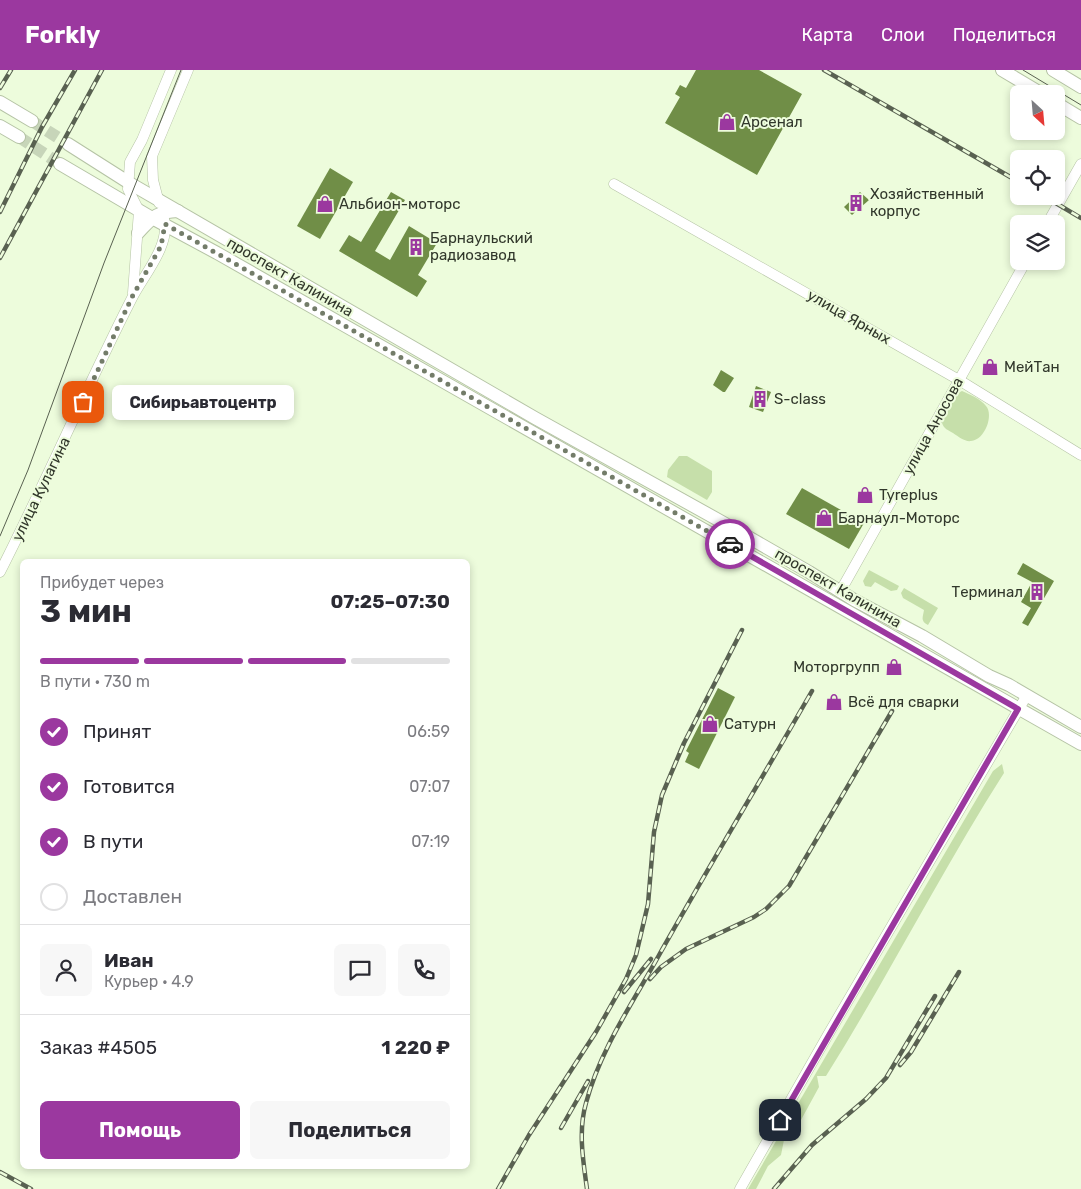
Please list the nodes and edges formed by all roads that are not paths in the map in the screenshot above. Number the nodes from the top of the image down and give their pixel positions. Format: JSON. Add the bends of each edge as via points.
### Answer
{"nodes":[{"id":1,"x":171,"y":70,"type":"edge"},
{"id":2,"x":188,"y":70,"type":"edge"},
{"id":3,"x":1002,"y":70,"type":"edge"},
{"id":4,"x":1054,"y":70,"type":"edge"},
{"id":5,"x":1027,"y":85,"type":"edge"},
{"id":6,"x":1081,"y":87,"type":"edge"},
{"id":7,"x":0,"y":102,"type":"edge"},
{"id":8,"x":1065,"y":108,"type":"edge"},
{"id":9,"x":1081,"y":118,"type":"edge"},
{"id":10,"x":32,"y":121,"type":"tunnel mouth"},
{"id":11,"x":0,"y":126,"type":"edge"},
{"id":12,"x":19,"y":137,"type":"tunnel mouth"},
{"id":13,"x":68,"y":144,"type":"tunnel mouth"},
{"id":14,"x":60,"y":164,"type":"tunnel mouth"},
{"id":15,"x":1081,"y":164,"type":"edge"},
{"id":16,"x":131,"y":184,"type":"junction"},
{"id":17,"x":614,"y":184,"type":"dead end"},
{"id":18,"x":157,"y":210,"type":"junction"},
{"id":19,"x":140,"y":211,"type":"junction"},
{"id":20,"x":1052,"y":215,"type":"edge"},
{"id":21,"x":165,"y":224,"type":"junction"},
{"id":22,"x":138,"y":233,"type":"junction"},
{"id":23,"x":1021,"y":270,"type":"edge"},
{"id":24,"x":132,"y":297,"type":"junction"},
{"id":25,"x":959,"y":380,"type":"junction"},
{"id":26,"x":1081,"y":455,"type":"edge"},
{"id":27,"x":0,"y":572,"type":"edge"},
{"id":28,"x":836,"y":597,"type":"junction"},
{"id":29,"x":1027,"y":695,"type":"junction"},
{"id":30,"x":1018,"y":709,"type":"junction"},
{"id":31,"x":1079,"y":735,"type":"edge"},
{"id":32,"x":740,"y":1189,"type":"edge"}],
"edges":[{"from":1,"to":16,"type":"street","via":[[130,162]]},
{"from":2,"to":18,"type":"street","via":[[152,156]]},
{"from":3,"to":5,"type":"main road"},
{"from":4,"to":6,"type":"main road"},
{"from":7,"to":10,"type":"main road"},
{"from":8,"to":9,"type":"main road"},
{"from":11,"to":12,"type":"main road"},
{"from":13,"to":16,"type":"main road"},
{"from":14,"to":19,"type":"main road","name":"проспект Калинина"},
{"from":15,"to":20,"type":"street"},
{"from":16,"to":18,"type":"main road"},
{"from":16,"to":19,"type":"street","via":[[128,189]]},
{"from":17,"to":25,"type":"street","name":"улица Ярных"},
{"from":18,"to":19,"type":"main road","name":"проспект Калинина"},
{"from":18,"to":21,"type":"main road","name":"проспект Калинина"},
{"from":18,"to":22,"type":"main road"},
{"from":18,"to":28,"type":"main road","name":"проспект Калинина","via":[[178,211],[535,418],[766,546]]},
{"from":19,"to":22,"type":"street","name":"улица Кулагина"},
{"from":21,"to":24,"type":"street","name":"улица Кулагина","via":[[161,246]]},
{"from":21,"to":28,"type":"main road","name":"проспект Калинина"},
{"from":22,"to":24,"type":"street","name":"улица Кулагина"},
{"from":23,"to":25,"type":"street","name":"улица Аносова"},
{"from":24,"to":27,"type":"street","name":"улица Кулагина"},
{"from":25,"to":26,"type":"street","name":"улица Ярных"},
{"from":25,"to":28,"type":"street","name":"улица Аносова"},
{"from":28,"to":29,"type":"main road","name":"проспект Калинина"},
{"from":28,"to":30,"type":"main road","name":"проспект Калинина"},
{"from":29,"to":30,"type":"street"},
{"from":29,"to":31,"type":"main road","name":"проспект Калинина"},
{"from":30,"to":31,"type":"main road","name":"проспект Калинина"},
{"from":30,"to":32,"type":"street"}]}
